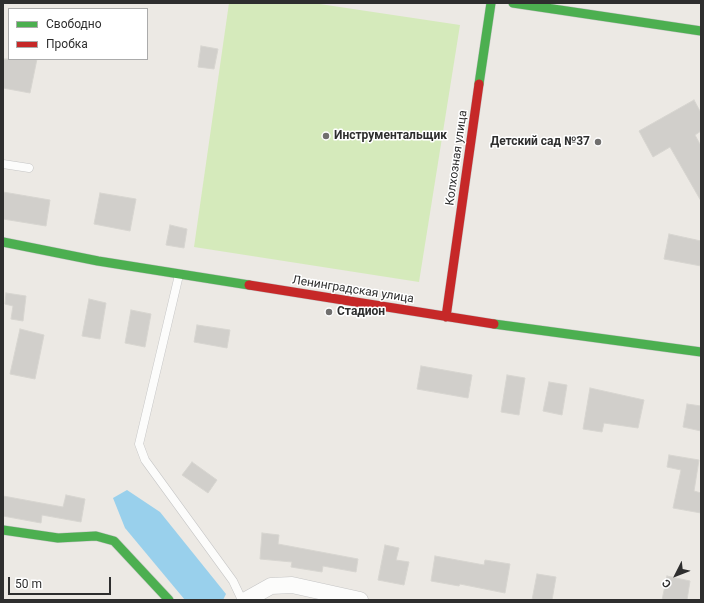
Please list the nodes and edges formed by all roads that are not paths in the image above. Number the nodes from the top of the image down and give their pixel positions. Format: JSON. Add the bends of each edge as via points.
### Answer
{"nodes":[{"id":1,"x":491,"y":3,"type":"edge"},
{"id":2,"x":513,"y":3,"type":"edge"},
{"id":3,"x":701,"y":31,"type":"edge"},
{"id":4,"x":3,"y":164,"type":"edge"},
{"id":5,"x":29,"y":168,"type":"dead end"},
{"id":6,"x":3,"y":242,"type":"edge"},
{"id":7,"x":179,"y":274,"type":"junction"},
{"id":8,"x":446,"y":317,"type":"junction"},
{"id":9,"x":701,"y":352,"type":"edge"},
{"id":10,"x":3,"y":530,"type":"edge"},
{"id":11,"x":170,"y":600,"type":"edge"},
{"id":12,"x":242,"y":600,"type":"edge"},
{"id":13,"x":246,"y":600,"type":"edge"},
{"id":14,"x":360,"y":600,"type":"edge"}],
"edges":[{"from":1,"to":8,"type":"main road","name":"Колхозная улица"},
{"from":2,"to":3,"type":"main road"},
{"from":4,"to":5,"type":"lane"},
{"from":6,"to":7,"type":"main road","name":"Ленинградская улица"},
{"from":7,"to":8,"type":"main road","name":"Ленинградская улица"},
{"from":7,"to":12,"type":"lane","via":[[139,444],[145,460],[233,581]]},
{"from":8,"to":9,"type":"main road","name":"Ленинградская улица"},
{"from":10,"to":11,"type":"main road","via":[[58,538],[96,536],[114,541]]},
{"from":13,"to":14,"type":"street","via":[[271,586],[292,585]]}]}
